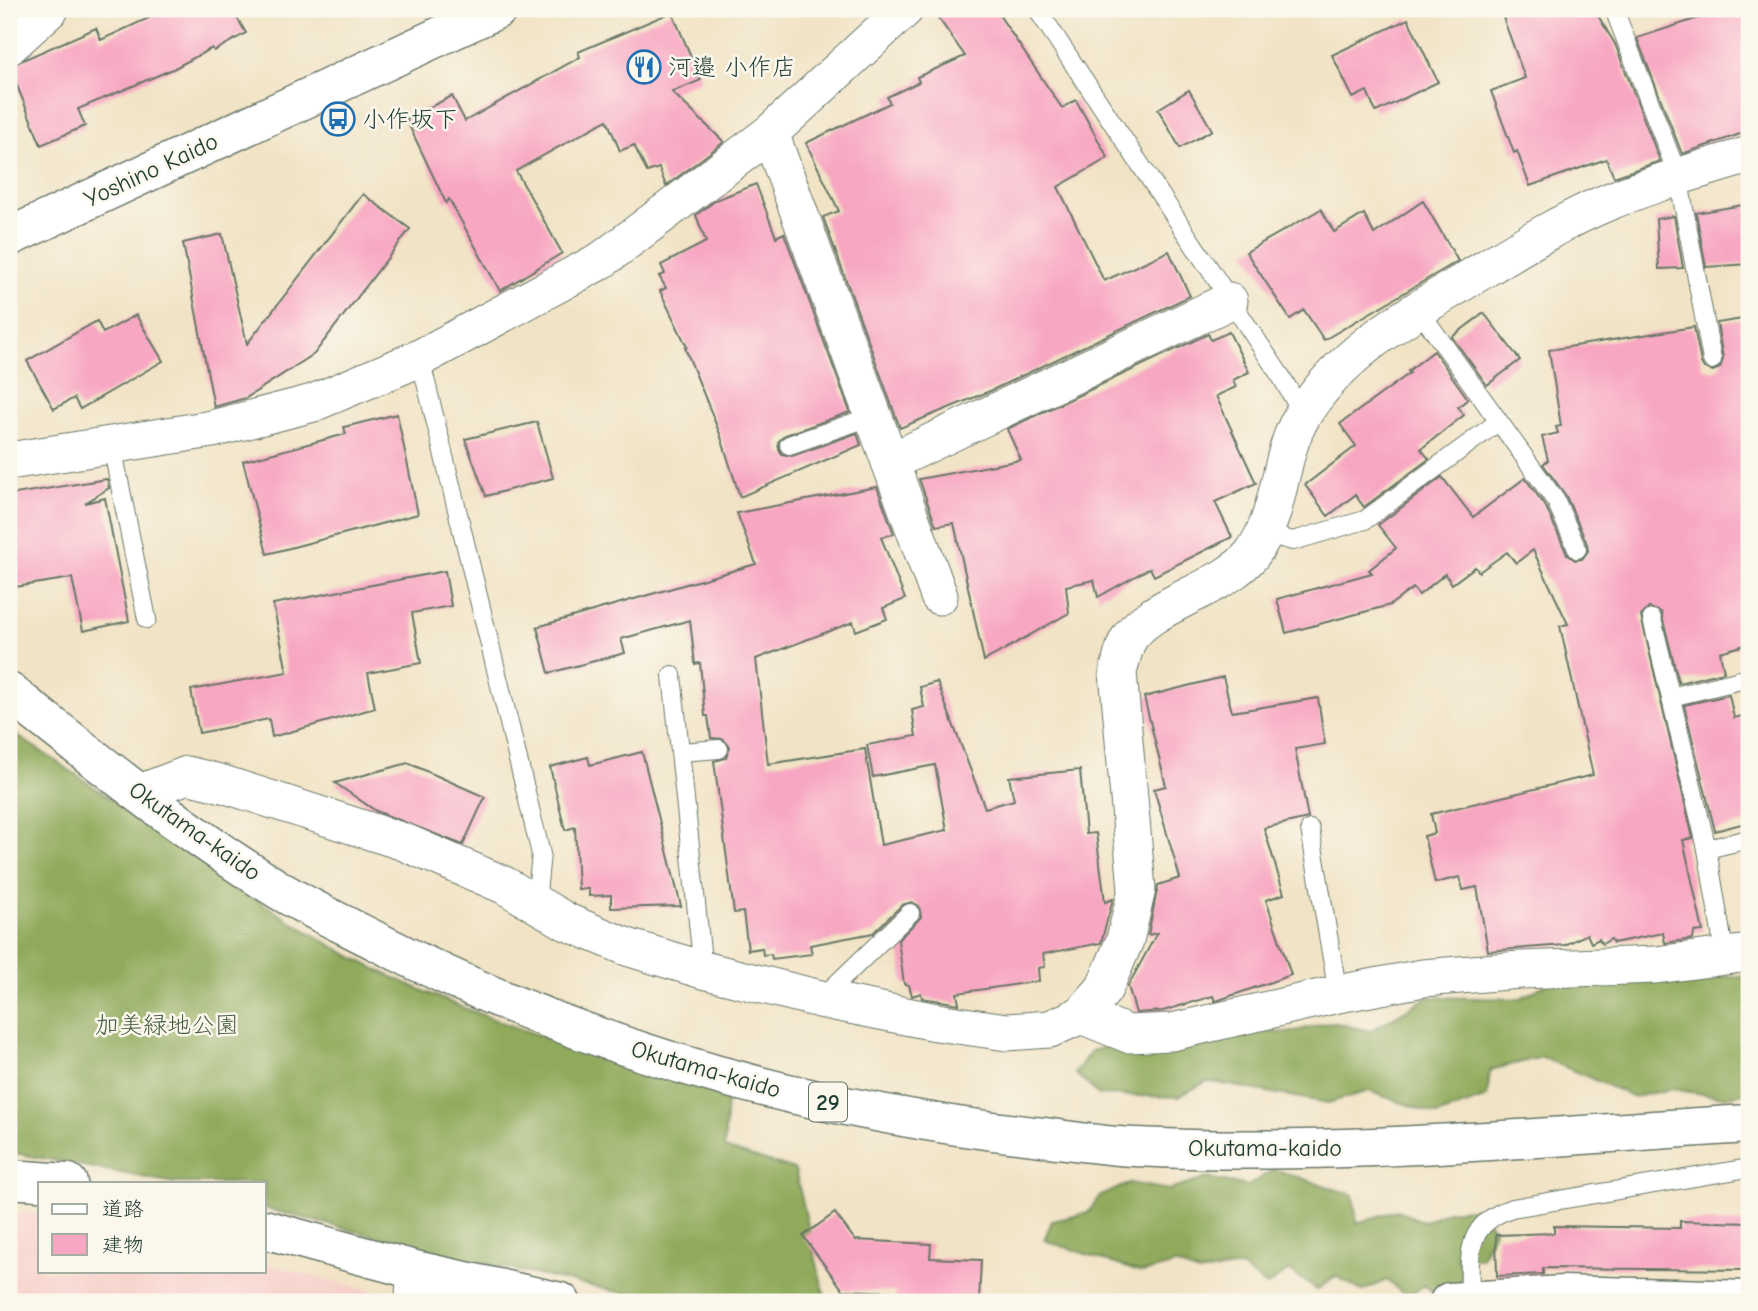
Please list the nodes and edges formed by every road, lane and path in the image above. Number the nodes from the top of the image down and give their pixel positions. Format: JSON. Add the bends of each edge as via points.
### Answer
{"nodes":[{"id":1,"x":50,"y":9,"type":"edge"},
{"id":2,"x":498,"y":9,"type":"edge"},
{"id":3,"x":905,"y":9,"type":"edge"},
{"id":4,"x":1037,"y":9,"type":"edge"},
{"id":5,"x":1614,"y":9,"type":"edge"},
{"id":6,"x":9,"y":46,"type":"edge"},
{"id":7,"x":770,"y":133,"type":"junction"},
{"id":8,"x":1749,"y":155,"type":"edge"},
{"id":9,"x":1678,"y":176,"type":"junction"},
{"id":10,"x":9,"y":237,"type":"edge"},
{"id":11,"x":1230,"y":301,"type":"junction"},
{"id":12,"x":1418,"y":309,"type":"junction"},
{"id":13,"x":420,"y":358,"type":"junction"},
{"id":14,"x":1713,"y":360,"type":"dead end"},
{"id":15,"x":1303,"y":415,"type":"junction"},
{"id":16,"x":873,"y":416,"type":"junction"},
{"id":17,"x":1498,"y":422,"type":"junction"},
{"id":18,"x":112,"y":446,"type":"junction"},
{"id":19,"x":789,"y":446,"type":"dead end"},
{"id":20,"x":9,"y":461,"type":"edge"},
{"id":21,"x":890,"y":462,"type":"junction"},
{"id":22,"x":1266,"y":534,"type":"junction"},
{"id":23,"x":1577,"y":549,"type":"dead end"},
{"id":24,"x":939,"y":596,"type":"dead end"},
{"id":25,"x":147,"y":619,"type":"dead end"},
{"id":26,"x":1652,"y":619,"type":"dead end"},
{"id":27,"x":673,"y":675,"type":"dead end"},
{"id":28,"x":1745,"y":679,"type":"dead end"},
{"id":29,"x":9,"y":692,"type":"edge"},
{"id":30,"x":1671,"y":697,"type":"junction"},
{"id":31,"x":719,"y":749,"type":"dead end"},
{"id":32,"x":681,"y":752,"type":"junction"},
{"id":33,"x":140,"y":793,"type":"junction"},
{"id":34,"x":1310,"y":829,"type":"dead end"},
{"id":35,"x":1749,"y":839,"type":"edge"},
{"id":36,"x":1707,"y":849,"type":"junction"},
{"id":37,"x":536,"y":902,"type":"junction"},
{"id":38,"x":910,"y":913,"type":"dead end"},
{"id":39,"x":1737,"y":955,"type":"edge"},
{"id":40,"x":703,"y":970,"type":"junction"},
{"id":41,"x":1338,"y":994,"type":"junction"},
{"id":42,"x":820,"y":999,"type":"junction"},
{"id":43,"x":1081,"y":1015,"type":"junction"},
{"id":44,"x":1749,"y":1124,"type":"edge"},
{"id":45,"x":1749,"y":1168,"type":"edge"},
{"id":46,"x":9,"y":1179,"type":"edge"},
{"id":47,"x":53,"y":1182,"type":"edge"},
{"id":48,"x":266,"y":1230,"type":"edge"},
{"id":49,"x":415,"y":1286,"type":"edge"},
{"id":50,"x":1749,"y":1300,"type":"edge"},
{"id":51,"x":1460,"y":1301,"type":"edge"},
{"id":52,"x":561,"y":1302,"type":"edge"}],
"edges":[{"from":1,"to":6,"type":"street"},
{"from":2,"to":10,"type":"main road","name":"Yoshino Kaido"},
{"from":3,"to":7,"type":"street"},
{"from":4,"to":11,"type":"lane"},
{"from":5,"to":9,"type":"lane"},
{"from":7,"to":13,"type":"street","via":[[603,260]]},
{"from":7,"to":16,"type":"street"},
{"from":8,"to":9,"type":"street"},
{"from":9,"to":12,"type":"street","via":[[1606,203]]},
{"from":9,"to":14,"type":"lane"},
{"from":11,"to":15,"type":"lane"},
{"from":11,"to":21,"type":"street"},
{"from":12,"to":15,"type":"street","via":[[1345,363]]},
{"from":12,"to":17,"type":"lane"},
{"from":13,"to":18,"type":"street","via":[[313,403],[212,429]]},
{"from":13,"to":37,"type":"lane","via":[[541,854]]},
{"from":15,"to":22,"type":"street","via":[[1289,444]]},
{"from":16,"to":19,"type":"lane"},
{"from":16,"to":21,"type":"street"},
{"from":17,"to":22,"type":"lane","via":[[1365,520],[1293,541]]},
{"from":17,"to":23,"type":"lane","via":[[1556,500]]},
{"from":18,"to":20,"type":"street"},
{"from":18,"to":25,"type":"lane"},
{"from":21,"to":24,"type":"street"},
{"from":22,"to":43,"type":"street","via":[[1232,573],[1147,621],[1128,640],[1118,672],[1137,889],[1125,940],[1104,989]]},
{"from":26,"to":30,"type":"lane"},
{"from":27,"to":32,"type":"lane"},
{"from":28,"to":30,"type":"lane"},
{"from":29,"to":33,"type":"main road","name":"Okutama-kaido","number":"29"},
{"from":30,"to":36,"type":"lane"},
{"from":31,"to":32,"type":"lane"},
{"from":32,"to":40,"type":"lane"},
{"from":33,"to":37,"type":"street","via":[[187,775],[223,784],[404,842]]},
{"from":33,"to":44,"type":"main road","name":"Okutama-kaido","number":"29","via":[[279,890],[503,1002],[734,1081],[885,1114],[989,1132],[1133,1147],[1281,1150],[1438,1145]]},
{"from":34,"to":41,"type":"lane"},
{"from":35,"to":36,"type":"lane"},
{"from":36,"to":39,"type":"lane"},
{"from":37,"to":40,"type":"street","via":[[567,922],[626,947]]},
{"from":38,"to":42,"type":"lane"},
{"from":39,"to":41,"type":"street","via":[[1656,965],[1423,978]]},
{"from":40,"to":42,"type":"street"},
{"from":41,"to":43,"type":"street","via":[[1172,1032],[1128,1034]]},
{"from":42,"to":43,"type":"street","via":[[1006,1032],[1050,1029]]},
{"from":45,"to":51,"type":"lane","via":[[1492,1215],[1477,1229]]},
{"from":46,"to":47,"type":"main road"},
{"from":48,"to":49,"type":"main road"},
{"from":49,"to":52,"type":"main road"},
{"from":50,"to":51,"type":"main road","via":[[1563,1295]]}]}
